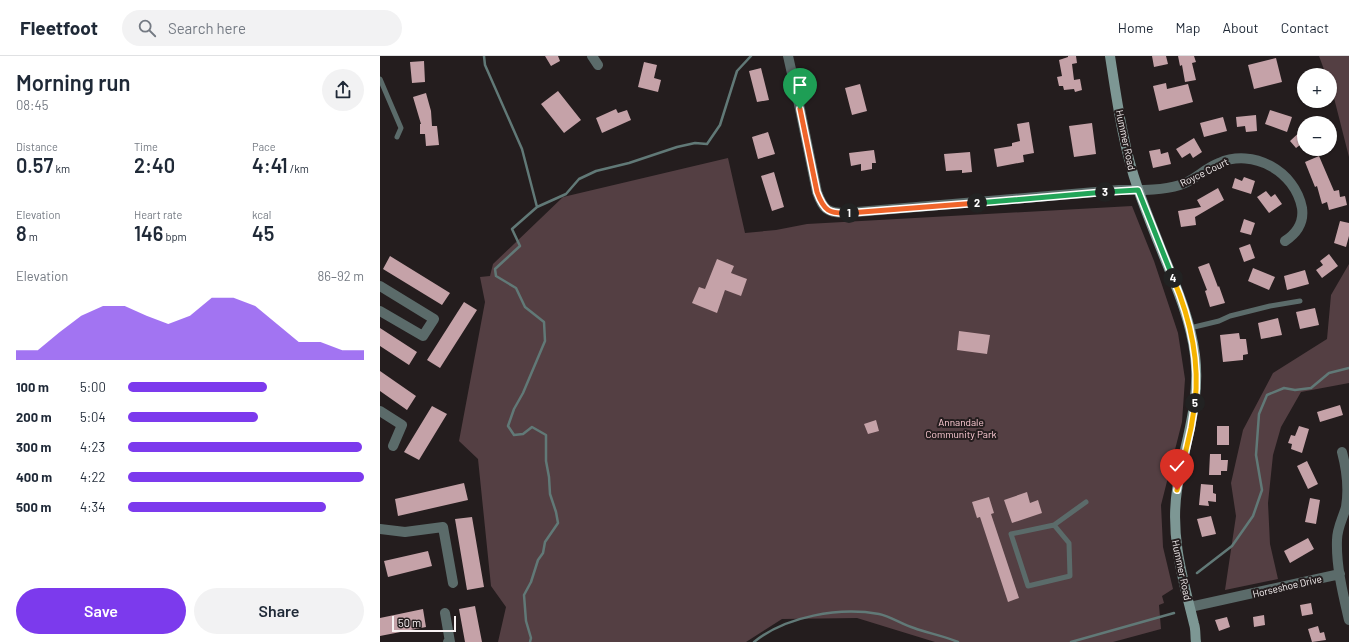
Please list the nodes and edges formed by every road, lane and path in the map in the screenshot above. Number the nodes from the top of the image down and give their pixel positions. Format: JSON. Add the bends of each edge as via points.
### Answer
{"nodes":[{"id":1,"x":788,"y":56,"type":"edge"},
{"id":2,"x":1110,"y":56,"type":"edge"},
{"id":3,"x":380,"y":79,"type":"edge"},
{"id":4,"x":397,"y":136,"type":"dead end"},
{"id":5,"x":1138,"y":190,"type":"junction"},
{"id":6,"x":1285,"y":241,"type":"dead end"},
{"id":7,"x":380,"y":286,"type":"edge"},
{"id":8,"x":1300,"y":301,"type":"dead end"},
{"id":9,"x":380,"y":311,"type":"edge"},
{"id":10,"x":1190,"y":328,"type":"junction"},
{"id":11,"x":380,"y":410,"type":"edge"},
{"id":12,"x":393,"y":446,"type":"dead end"},
{"id":13,"x":1342,"y":452,"type":"dead end"},
{"id":14,"x":1086,"y":502,"type":"dead end"},
{"id":15,"x":1054,"y":526,"type":"junction"},
{"id":16,"x":380,"y":529,"type":"edge"},
{"id":17,"x":1340,"y":574,"type":"junction"},
{"id":18,"x":453,"y":583,"type":"dead end"},
{"id":19,"x":1190,"y":607,"type":"junction"},
{"id":20,"x":445,"y":613,"type":"dead end"},
{"id":21,"x":1349,"y":620,"type":"edge"},
{"id":22,"x":448,"y":642,"type":"edge"},
{"id":23,"x":1196,"y":642,"type":"edge"}],
"edges":[{"from":1,"to":5,"type":"street","name":"Royce Court","via":[[817,192],[825,209],[836,213]]},
{"from":2,"to":5,"type":"main road","name":"Hummer Road","via":[[1124,138]]},
{"from":3,"to":4,"type":"lane","via":[[401,128]]},
{"from":5,"to":6,"type":"street","name":"Royce Court","via":[[1180,185],[1211,166],[1232,159],[1258,160],[1280,171],[1299,198],[1302,208],[1300,224]]},
{"from":5,"to":10,"type":"main road","name":"Hummer Road","via":[[1181,298]]},
{"from":7,"to":9,"type":"street","via":[[434,319],[423,336]]},
{"from":8,"to":10,"type":"lane","via":[[1270,306]]},
{"from":10,"to":19,"type":"main road","name":"Hummer Road","via":[[1195,356],[1195,401],[1177,490],[1175,534]]},
{"from":11,"to":12,"type":"street","via":[[402,425]]},
{"from":13,"to":17,"type":"street","via":[[1349,494],[1337,535]]},
{"from":14,"to":15,"type":"lane"},
{"from":15,"to":15,"type":"lane","via":[[1069,543],[1070,576],[1028,586],[1011,534]]},
{"from":16,"to":18,"type":"street","via":[[406,532],[443,527]]},
{"from":17,"to":19,"type":"street","name":"Horseshoe Drive"},
{"from":17,"to":21,"type":"street"},
{"from":19,"to":23,"type":"main road","name":"Hummer Road"},
{"from":20,"to":22,"type":"street"}]}
